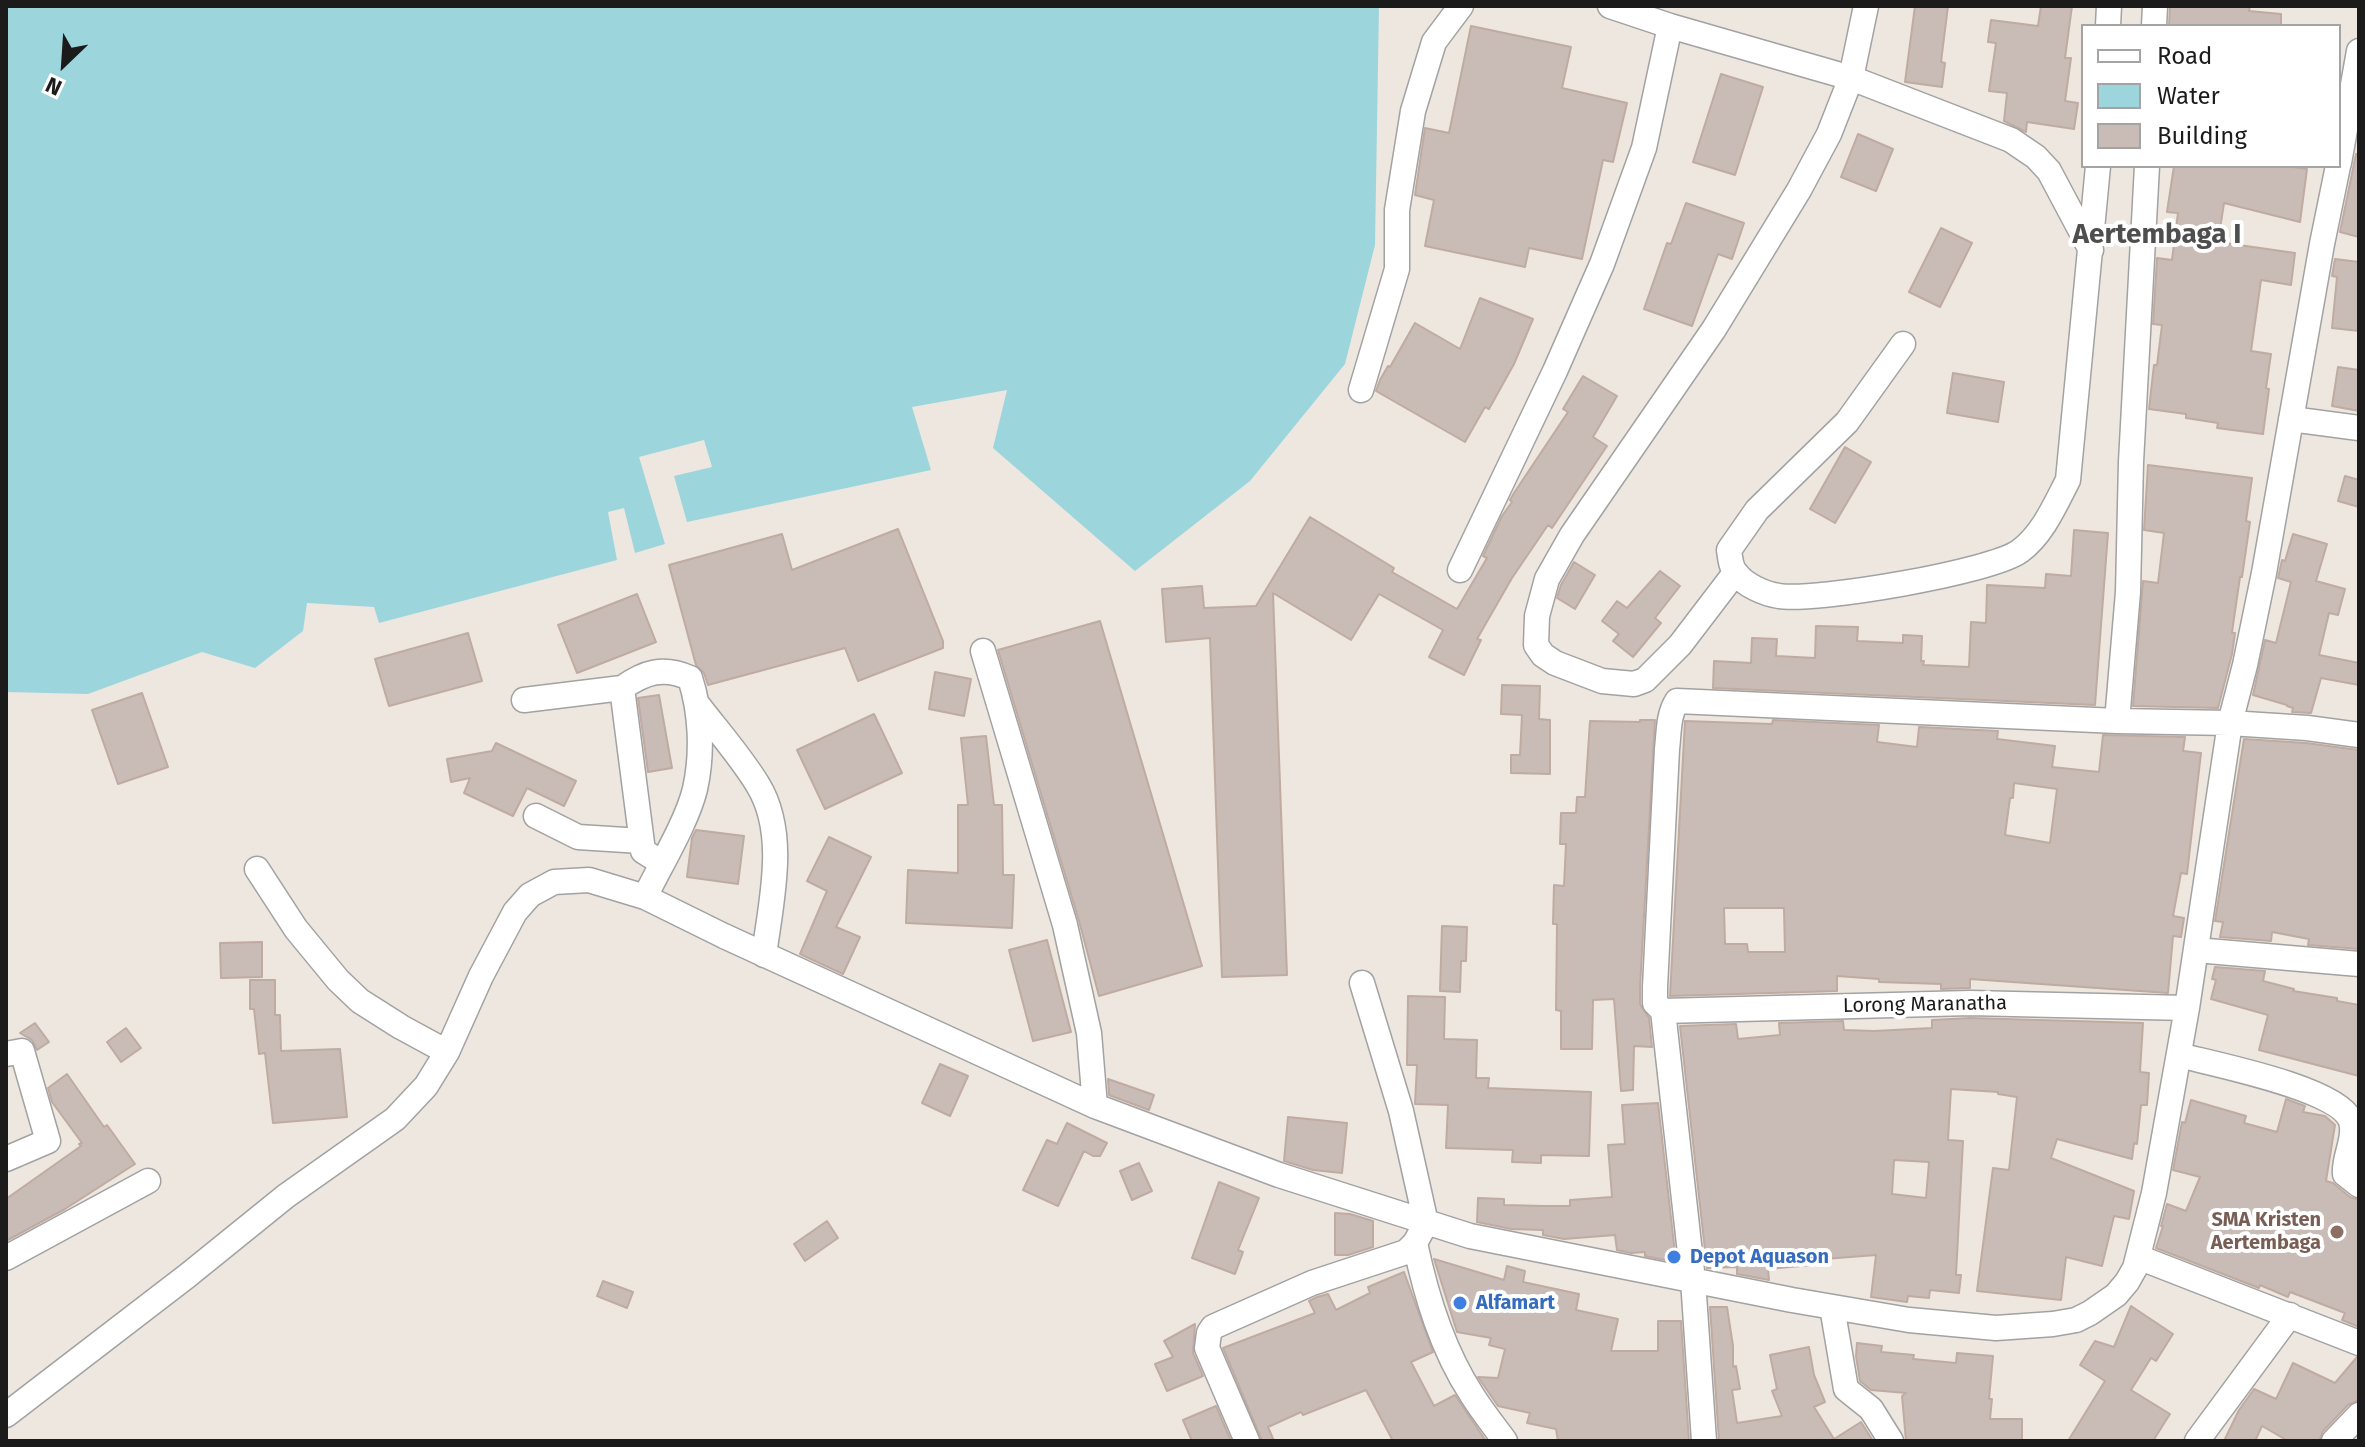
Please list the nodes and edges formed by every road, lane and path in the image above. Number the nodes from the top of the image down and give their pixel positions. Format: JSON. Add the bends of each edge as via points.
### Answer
{"nodes":[{"id":1,"x":1461,"y":6,"type":"edge"},
{"id":2,"x":1610,"y":6,"type":"edge"},
{"id":3,"x":1866,"y":6,"type":"edge"},
{"id":4,"x":1670,"y":26,"type":"junction"},
{"id":5,"x":2359,"y":51,"type":"edge"},
{"id":6,"x":1851,"y":78,"type":"junction"},
{"id":7,"x":2341,"y":154,"type":"edge"},
{"id":8,"x":2098,"y":168,"type":"edge"},
{"id":9,"x":2147,"y":168,"type":"edge"},
{"id":10,"x":2338,"y":168,"type":"edge"},
{"id":11,"x":2091,"y":250,"type":"junction"},
{"id":12,"x":1903,"y":344,"type":"dead end"},
{"id":13,"x":1361,"y":390,"type":"dead end"},
{"id":14,"x":2291,"y":419,"type":"junction"},
{"id":15,"x":2359,"y":428,"type":"edge"},
{"id":16,"x":1460,"y":570,"type":"dead end"},
{"id":17,"x":1735,"y":573,"type":"junction"},
{"id":18,"x":983,"y":651,"type":"dead end"},
{"id":19,"x":622,"y":688,"type":"junction"},
{"id":20,"x":524,"y":700,"type":"dead end"},
{"id":21,"x":698,"y":705,"type":"junction"},
{"id":22,"x":2117,"y":721,"type":"junction"},
{"id":23,"x":2230,"y":723,"type":"junction"},
{"id":24,"x":2359,"y":735,"type":"edge"},
{"id":25,"x":536,"y":816,"type":"dead end"},
{"id":26,"x":641,"y":841,"type":"junction"},
{"id":27,"x":662,"y":863,"type":"junction"},
{"id":28,"x":257,"y":869,"type":"dead end"},
{"id":29,"x":645,"y":897,"type":"junction"},
{"id":30,"x":2196,"y":950,"type":"junction"},
{"id":31,"x":764,"y":955,"type":"junction"},
{"id":32,"x":2359,"y":964,"type":"edge"},
{"id":33,"x":1362,"y":983,"type":"dead end"},
{"id":34,"x":2187,"y":1008,"type":"junction"},
{"id":35,"x":1663,"y":1011,"type":"junction"},
{"id":36,"x":447,"y":1052,"type":"junction"},
{"id":37,"x":6,"y":1054,"type":"edge"},
{"id":38,"x":2179,"y":1055,"type":"junction"},
{"id":39,"x":1095,"y":1106,"type":"junction"},
{"id":40,"x":6,"y":1159,"type":"edge"},
{"id":41,"x":148,"y":1181,"type":"dead end"},
{"id":42,"x":2359,"y":1185,"type":"edge"},
{"id":43,"x":1420,"y":1233,"type":"junction"},
{"id":44,"x":2138,"y":1257,"type":"junction"},
{"id":45,"x":6,"y":1258,"type":"edge"},
{"id":46,"x":1693,"y":1280,"type":"junction"},
{"id":47,"x":1832,"y":1307,"type":"junction"},
{"id":48,"x":2290,"y":1315,"type":"junction"},
{"id":49,"x":2359,"y":1343,"type":"edge"},
{"id":50,"x":6,"y":1415,"type":"edge"},
{"id":51,"x":2359,"y":1415,"type":"edge"},
{"id":52,"x":1247,"y":1441,"type":"edge"},
{"id":53,"x":1505,"y":1441,"type":"edge"},
{"id":54,"x":1704,"y":1441,"type":"edge"},
{"id":55,"x":1891,"y":1441,"type":"edge"},
{"id":56,"x":2197,"y":1441,"type":"edge"},
{"id":57,"x":2334,"y":1441,"type":"edge"}],
"edges":[{"from":1,"to":13,"type":"street","via":[[1434,42],[1413,111],[1397,210],[1397,269]]},
{"from":2,"to":4,"type":"street"},
{"from":3,"to":6,"type":"street"},
{"from":4,"to":6,"type":"street"},
{"from":4,"to":16,"type":"street","via":[[1644,148],[1602,264]]},
{"from":5,"to":7,"type":"street"},
{"from":6,"to":11,"type":"street","via":[[2011,140],[2036,157]]},
{"from":6,"to":17,"type":"street","via":[[1829,134],[1714,329],[1547,579],[1536,645],[1555,663],[1602,681],[1634,684],[1645,680],[1680,645]]},
{"from":8,"to":11,"type":"street"},
{"from":9,"to":22,"type":"street","via":[[2128,592]]},
{"from":10,"to":14,"type":"street"},
{"from":11,"to":17,"type":"street","via":[[2068,480],[2047,520],[2018,553],[1963,572],[1814,596],[1779,596]]},
{"from":12,"to":17,"type":"street","via":[[1847,422],[1757,510],[1729,550]]},
{"from":14,"to":15,"type":"street"},
{"from":14,"to":23,"type":"street"},
{"from":18,"to":39,"type":"street","via":[[1065,925],[1089,1033]]},
{"from":19,"to":20,"type":"street"},
{"from":19,"to":21,"type":"street","via":[[636,678],[673,670],[690,678]]},
{"from":19,"to":26,"type":"street"},
{"from":21,"to":27,"type":"street","via":[[695,791]]},
{"from":21,"to":31,"type":"street","via":[[759,787],[770,817],[777,861]]},
{"from":22,"to":23,"type":"street"},
{"from":22,"to":35,"type":"street","via":[[1677,701],[1667,749],[1655,972],[1655,1003]]},
{"from":23,"to":24,"type":"street"},
{"from":23,"to":30,"type":"street"},
{"from":25,"to":26,"type":"street","via":[[578,837]]},
{"from":26,"to":27,"type":"street","via":[[643,851]]},
{"from":27,"to":29,"type":"street"},
{"from":28,"to":36,"type":"street","via":[[338,980],[360,1001]]},
{"from":29,"to":31,"type":"street"},
{"from":29,"to":36,"type":"street","via":[[589,880],[554,882],[530,895],[515,912],[481,976]]},
{"from":30,"to":32,"type":"street"},
{"from":30,"to":34,"type":"street"},
{"from":31,"to":39,"type":"street"},
{"from":33,"to":43,"type":"street","via":[[1401,1111]]},
{"from":34,"to":35,"type":"street","name":"Lorong Maranatha","via":[[1970,1003]]},
{"from":34,"to":38,"type":"street"},
{"from":35,"to":46,"type":"street"},
{"from":36,"to":50,"type":"street","via":[[426,1086],[395,1119],[286,1196]]},
{"from":37,"to":40,"type":"street","via":[[22,1051],[48,1141]]},
{"from":38,"to":42,"type":"street","via":[[2311,1091],[2333,1102],[2350,1118],[2344,1167]]},
{"from":38,"to":44,"type":"street"},
{"from":39,"to":43,"type":"street"},
{"from":41,"to":45,"type":"street"},
{"from":43,"to":46,"type":"street","via":[[1470,1236]]},
{"from":43,"to":52,"type":"street","via":[[1406,1252],[1312,1283],[1213,1327],[1207,1348]]},
{"from":43,"to":53,"type":"street","via":[[1422,1279],[1443,1340]]},
{"from":44,"to":47,"type":"street","via":[[2116,1295],[2076,1320],[2053,1324],[1996,1328]]},
{"from":44,"to":48,"type":"street"},
{"from":46,"to":47,"type":"street"},
{"from":46,"to":54,"type":"street"},
{"from":47,"to":55,"type":"street","via":[[1846,1389],[1871,1409]]},
{"from":48,"to":49,"type":"street"},
{"from":48,"to":56,"type":"street"},
{"from":51,"to":57,"type":"street"}]}
